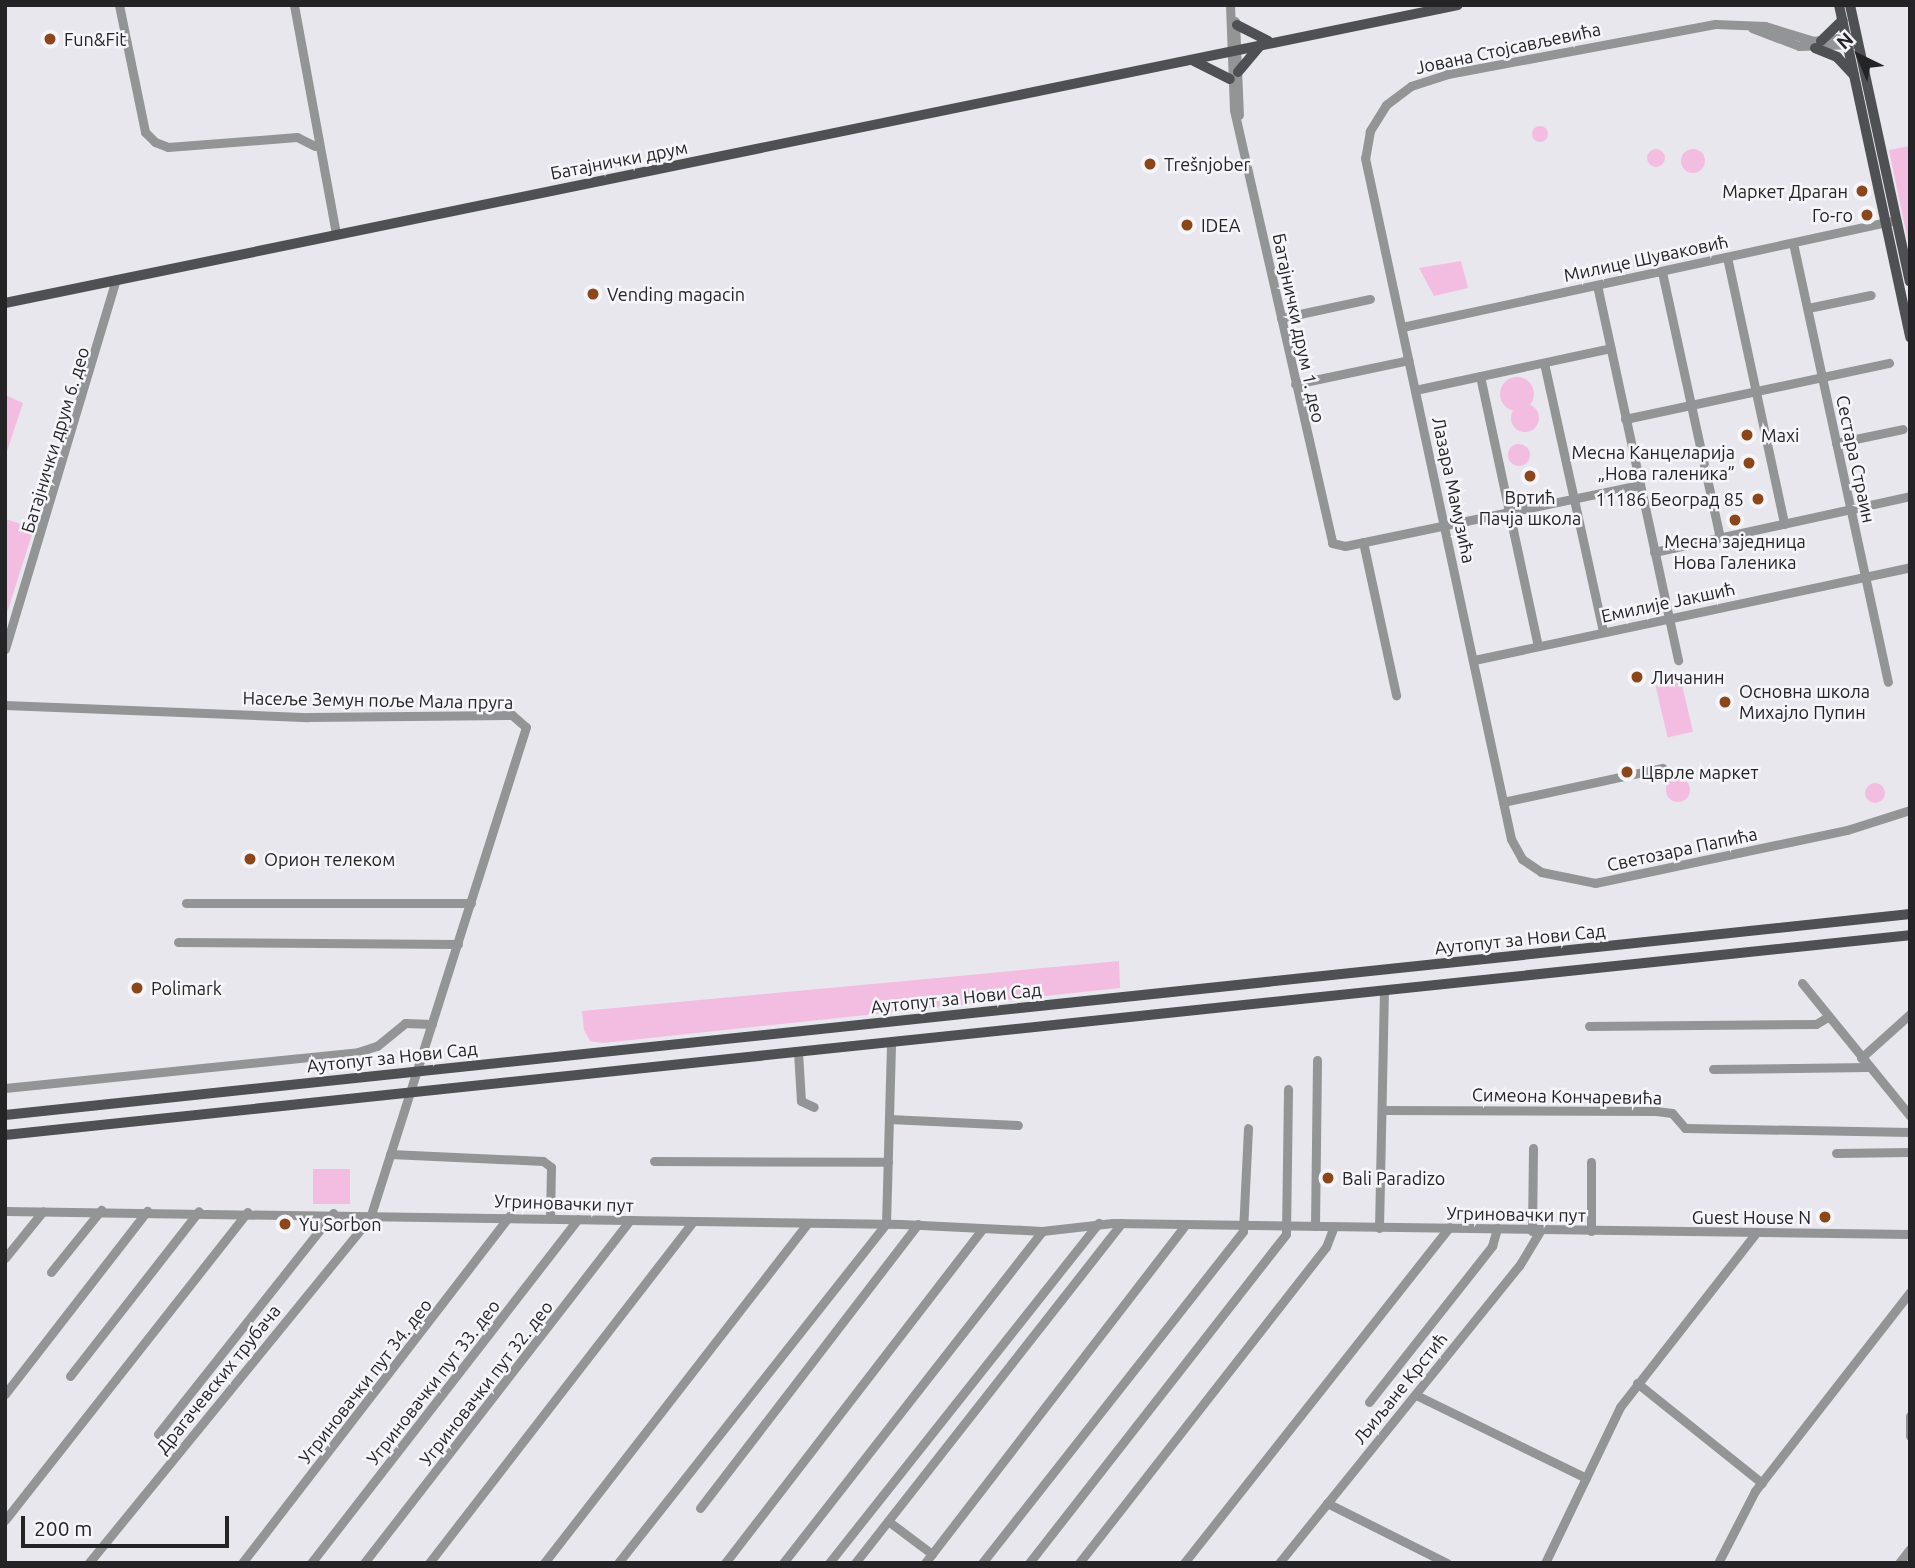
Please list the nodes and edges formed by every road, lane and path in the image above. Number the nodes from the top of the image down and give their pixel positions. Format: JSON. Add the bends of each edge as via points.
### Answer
{"nodes":[{"id":1,"x":119,"y":5,"type":"edge"},
{"id":2,"x":294,"y":5,"type":"edge"},
{"id":3,"x":1458,"y":5,"type":"edge"},
{"id":4,"x":1839,"y":5,"type":"edge"},
{"id":5,"x":1850,"y":5,"type":"edge"},
{"id":6,"x":1230,"y":8,"type":"edge"},
{"id":7,"x":1843,"y":20,"type":"junction"},
{"id":8,"x":1237,"y":25,"type":"junction"},
{"id":9,"x":1853,"y":40,"type":"junction"},
{"id":10,"x":1270,"y":41,"type":"junction"},
{"id":11,"x":1818,"y":44,"type":"junction"},
{"id":12,"x":1234,"y":50,"type":"junction"},
{"id":13,"x":1188,"y":60,"type":"junction"},
{"id":14,"x":1234,"y":76,"type":"junction"},
{"id":15,"x":1856,"y":77,"type":"junction"},
{"id":16,"x":315,"y":146,"type":"junction"},
{"id":17,"x":1891,"y":221,"type":"junction"},
{"id":18,"x":336,"y":233,"type":"junction"},
{"id":19,"x":1793,"y":243,"type":"junction"},
{"id":20,"x":1727,"y":257,"type":"junction"},
{"id":21,"x":1662,"y":272,"type":"junction"},
{"id":22,"x":116,"y":279,"type":"junction"},
{"id":23,"x":1910,"y":282,"type":"edge"},
{"id":24,"x":1597,"y":285,"type":"junction"},
{"id":25,"x":1871,"y":295,"type":"dead end"},
{"id":26,"x":1370,"y":299,"type":"dead end"},
{"id":27,"x":5,"y":303,"type":"edge"},
{"id":28,"x":1808,"y":308,"type":"junction"},
{"id":29,"x":1280,"y":318,"type":"junction"},
{"id":30,"x":1402,"y":327,"type":"junction"},
{"id":31,"x":1910,"y":337,"type":"edge"},
{"id":32,"x":1611,"y":348,"type":"junction"},
{"id":33,"x":1409,"y":360,"type":"junction"},
{"id":34,"x":1544,"y":363,"type":"junction"},
{"id":35,"x":1889,"y":363,"type":"dead end"},
{"id":36,"x":1480,"y":376,"type":"junction"},
{"id":37,"x":1823,"y":377,"type":"junction"},
{"id":38,"x":1295,"y":384,"type":"junction"},
{"id":39,"x":1415,"y":390,"type":"junction"},
{"id":40,"x":1756,"y":392,"type":"junction"},
{"id":41,"x":1692,"y":406,"type":"junction"},
{"id":42,"x":1625,"y":419,"type":"junction"},
{"id":43,"x":1903,"y":429,"type":"dead end"},
{"id":44,"x":1836,"y":443,"type":"junction"},
{"id":45,"x":1639,"y":485,"type":"junction"},
{"id":46,"x":1910,"y":496,"type":"edge"},
{"id":47,"x":1574,"y":498,"type":"junction"},
{"id":48,"x":1851,"y":509,"type":"junction"},
{"id":49,"x":1509,"y":512,"type":"junction"},
{"id":50,"x":1784,"y":524,"type":"junction"},
{"id":51,"x":1445,"y":525,"type":"junction"},
{"id":52,"x":1720,"y":538,"type":"junction"},
{"id":53,"x":1363,"y":542,"type":"junction"},
{"id":54,"x":1654,"y":552,"type":"junction"},
{"id":55,"x":1910,"y":567,"type":"edge"},
{"id":56,"x":1865,"y":576,"type":"junction"},
{"id":57,"x":1669,"y":618,"type":"junction"},
{"id":58,"x":1603,"y":632,"type":"junction"},
{"id":59,"x":1538,"y":646,"type":"junction"},
{"id":60,"x":5,"y":649,"type":"edge"},
{"id":61,"x":1474,"y":660,"type":"junction"},
{"id":62,"x":1678,"y":660,"type":"dead end"},
{"id":63,"x":1888,"y":682,"type":"dead end"},
{"id":64,"x":1396,"y":695,"type":"dead end"},
{"id":65,"x":5,"y":705,"type":"edge"},
{"id":66,"x":1662,"y":768,"type":"dead end"},
{"id":67,"x":1503,"y":802,"type":"junction"},
{"id":68,"x":1910,"y":810,"type":"edge"},
{"id":69,"x":186,"y":903,"type":"dead end"},
{"id":70,"x":471,"y":903,"type":"junction"},
{"id":71,"x":1910,"y":914,"type":"edge"},
{"id":72,"x":1910,"y":935,"type":"edge"},
{"id":73,"x":178,"y":942,"type":"dead end"},
{"id":74,"x":458,"y":944,"type":"junction"},
{"id":75,"x":1802,"y":984,"type":"dead end"},
{"id":76,"x":1384,"y":992,"type":"junction"},
{"id":77,"x":1910,"y":1014,"type":"edge"},
{"id":78,"x":1826,"y":1018,"type":"junction"},
{"id":79,"x":432,"y":1024,"type":"junction"},
{"id":80,"x":1589,"y":1026,"type":"dead end"},
{"id":81,"x":891,"y":1043,"type":"junction"},
{"id":82,"x":798,"y":1052,"type":"junction"},
{"id":83,"x":1861,"y":1058,"type":"junction"},
{"id":84,"x":1317,"y":1060,"type":"dead end"},
{"id":85,"x":1868,"y":1067,"type":"junction"},
{"id":86,"x":1713,"y":1069,"type":"dead end"},
{"id":87,"x":417,"y":1072,"type":"junction"},
{"id":88,"x":5,"y":1088,"type":"edge"},
{"id":89,"x":1288,"y":1089,"type":"dead end"},
{"id":90,"x":408,"y":1093,"type":"junction"},
{"id":91,"x":814,"y":1107,"type":"dead end"},
{"id":92,"x":1383,"y":1111,"type":"junction"},
{"id":93,"x":5,"y":1115,"type":"edge"},
{"id":94,"x":1910,"y":1116,"type":"edge"},
{"id":95,"x":889,"y":1119,"type":"junction"},
{"id":96,"x":1018,"y":1125,"type":"dead end"},
{"id":97,"x":1248,"y":1128,"type":"dead end"},
{"id":98,"x":1910,"y":1132,"type":"edge"},
{"id":99,"x":5,"y":1135,"type":"edge"},
{"id":100,"x":1533,"y":1147,"type":"dead end"},
{"id":101,"x":1910,"y":1152,"type":"edge"},
{"id":102,"x":1836,"y":1153,"type":"dead end"},
{"id":103,"x":390,"y":1154,"type":"junction"},
{"id":104,"x":654,"y":1161,"type":"dead end"},
{"id":105,"x":888,"y":1162,"type":"junction"},
{"id":106,"x":1591,"y":1162,"type":"dead end"},
{"id":107,"x":101,"y":1210,"type":"junction"},
{"id":108,"x":5,"y":1211,"type":"edge"},
{"id":109,"x":43,"y":1211,"type":"junction"},
{"id":110,"x":147,"y":1211,"type":"junction"},
{"id":111,"x":199,"y":1211,"type":"junction"},
{"id":112,"x":247,"y":1212,"type":"junction"},
{"id":113,"x":333,"y":1213,"type":"junction"},
{"id":114,"x":372,"y":1215,"type":"junction"},
{"id":115,"x":509,"y":1216,"type":"junction"},
{"id":116,"x":550,"y":1217,"type":"junction"},
{"id":117,"x":578,"y":1219,"type":"junction"},
{"id":118,"x":630,"y":1220,"type":"junction"},
{"id":119,"x":693,"y":1222,"type":"junction"},
{"id":120,"x":1098,"y":1223,"type":"junction"},
{"id":121,"x":1122,"y":1223,"type":"junction"},
{"id":122,"x":807,"y":1224,"type":"junction"},
{"id":123,"x":886,"y":1224,"type":"junction"},
{"id":124,"x":918,"y":1224,"type":"junction"},
{"id":125,"x":1288,"y":1226,"type":"junction"},
{"id":126,"x":1315,"y":1226,"type":"junction"},
{"id":127,"x":1334,"y":1226,"type":"junction"},
{"id":128,"x":1184,"y":1227,"type":"junction"},
{"id":129,"x":1449,"y":1227,"type":"junction"},
{"id":130,"x":1245,"y":1228,"type":"junction"},
{"id":131,"x":1379,"y":1228,"type":"junction"},
{"id":132,"x":1497,"y":1228,"type":"junction"},
{"id":133,"x":982,"y":1229,"type":"junction"},
{"id":134,"x":1042,"y":1231,"type":"junction"},
{"id":135,"x":1536,"y":1231,"type":"junction"},
{"id":136,"x":1591,"y":1231,"type":"junction"},
{"id":137,"x":1756,"y":1233,"type":"junction"},
{"id":138,"x":1910,"y":1234,"type":"edge"},
{"id":139,"x":5,"y":1258,"type":"edge"},
{"id":140,"x":51,"y":1272,"type":"dead end"},
{"id":141,"x":1910,"y":1292,"type":"edge"},
{"id":142,"x":70,"y":1376,"type":"dead end"},
{"id":143,"x":1637,"y":1383,"type":"junction"},
{"id":144,"x":5,"y":1394,"type":"edge"},
{"id":145,"x":1416,"y":1395,"type":"junction"},
{"id":146,"x":1369,"y":1402,"type":"dead end"},
{"id":147,"x":1910,"y":1416,"type":"edge"},
{"id":148,"x":158,"y":1434,"type":"dead end"},
{"id":149,"x":1910,"y":1436,"type":"edge"},
{"id":150,"x":1586,"y":1478,"type":"junction"},
{"id":151,"x":1762,"y":1483,"type":"junction"},
{"id":152,"x":1327,"y":1503,"type":"junction"},
{"id":153,"x":700,"y":1508,"type":"dead end"},
{"id":154,"x":5,"y":1520,"type":"edge"},
{"id":155,"x":888,"y":1521,"type":"junction"},
{"id":156,"x":1910,"y":1549,"type":"edge"},
{"id":157,"x":932,"y":1554,"type":"junction"},
{"id":158,"x":89,"y":1563,"type":"edge"},
{"id":159,"x":242,"y":1563,"type":"edge"},
{"id":160,"x":311,"y":1563,"type":"edge"},
{"id":161,"x":364,"y":1563,"type":"edge"},
{"id":162,"x":429,"y":1563,"type":"edge"},
{"id":163,"x":544,"y":1563,"type":"edge"},
{"id":164,"x":618,"y":1563,"type":"edge"},
{"id":165,"x":725,"y":1563,"type":"edge"},
{"id":166,"x":783,"y":1563,"type":"edge"},
{"id":167,"x":828,"y":1563,"type":"edge"},
{"id":168,"x":855,"y":1563,"type":"edge"},
{"id":169,"x":925,"y":1563,"type":"edge"},
{"id":170,"x":982,"y":1563,"type":"edge"},
{"id":171,"x":1029,"y":1563,"type":"edge"},
{"id":172,"x":1079,"y":1563,"type":"edge"},
{"id":173,"x":1184,"y":1563,"type":"edge"},
{"id":174,"x":1279,"y":1563,"type":"edge"},
{"id":175,"x":1447,"y":1563,"type":"edge"},
{"id":176,"x":1545,"y":1563,"type":"edge"},
{"id":177,"x":1718,"y":1563,"type":"edge"},
{"id":178,"x":1899,"y":1563,"type":"edge"}],
"edges":[{"from":1,"to":16,"type":"street","via":[[145,132],[155,142],[168,147],[297,137]]},
{"from":2,"to":16,"type":"street","via":[[319,131]]},
{"from":3,"to":10,"type":"main road","name":"Батајнички друм"},
{"from":4,"to":7,"type":"main road"},
{"from":5,"to":9,"type":"main road"},
{"from":6,"to":8,"type":"street"},
{"from":6,"to":12,"type":"street"},
{"from":7,"to":9,"type":"main road"},
{"from":7,"to":11,"type":"main road"},
{"from":8,"to":10,"type":"main road"},
{"from":8,"to":12,"type":"street"},
{"from":9,"to":11,"type":"street","name":"Јована Стојсављевића"},
{"from":9,"to":15,"type":"main road"},
{"from":9,"to":17,"type":"main road"},
{"from":10,"to":12,"type":"main road","name":"Батајнички друм"},
{"from":10,"to":14,"type":"main road","via":[[1247,55]]},
{"from":11,"to":15,"type":"main road"},
{"from":11,"to":30,"type":"street","name":"Јована Стојсављевића","via":[[1748,25],[1715,24],[1434,78],[1393,97],[1374,121],[1365,159]]},
{"from":12,"to":13,"type":"main road","name":"Батајнички друм"},
{"from":12,"to":14,"type":"street","name":"Батајнички друм 1. део"},
{"from":13,"to":14,"type":"main road"},
{"from":13,"to":18,"type":"main road","name":"Батајнички друм"},
{"from":14,"to":29,"type":"street","name":"Батајнички друм 1. део","via":[[1239,124]]},
{"from":15,"to":17,"type":"main road"},
{"from":16,"to":18,"type":"street"},
{"from":17,"to":19,"type":"street","name":"Милице Шуваковић"},
{"from":17,"to":23,"type":"main road"},
{"from":17,"to":31,"type":"main road"},
{"from":18,"to":22,"type":"main road","name":"Батајнички друм"},
{"from":19,"to":20,"type":"street","name":"Милице Шуваковић"},
{"from":19,"to":28,"type":"street","name":"Сестара Страин"},
{"from":20,"to":21,"type":"street","name":"Милице Шуваковић"},
{"from":20,"to":40,"type":"street"},
{"from":21,"to":24,"type":"street","name":"Милице Шуваковић"},
{"from":21,"to":41,"type":"street"},
{"from":22,"to":27,"type":"main road","name":"Батајнички друм"},
{"from":22,"to":60,"type":"street","name":"Батајнички друм 6. део"},
{"from":24,"to":30,"type":"street","name":"Милице Шуваковић"},
{"from":24,"to":32,"type":"street"},
{"from":25,"to":28,"type":"street"},
{"from":26,"to":29,"type":"street"},
{"from":28,"to":37,"type":"street","name":"Сестара Страин"},
{"from":29,"to":38,"type":"street","name":"Батајнички друм 1. део"},
{"from":30,"to":33,"type":"street","name":"Лазара Мамузића"},
{"from":32,"to":34,"type":"street"},
{"from":32,"to":42,"type":"street"},
{"from":33,"to":38,"type":"street"},
{"from":33,"to":39,"type":"street","name":"Лазара Мамузића"},
{"from":34,"to":36,"type":"street"},
{"from":34,"to":47,"type":"street"},
{"from":35,"to":37,"type":"street"},
{"from":36,"to":39,"type":"street"},
{"from":36,"to":49,"type":"street"},
{"from":37,"to":40,"type":"street"},
{"from":37,"to":44,"type":"street","name":"Сестара Страин"},
{"from":38,"to":53,"type":"street","name":"Батајнички друм 1. део","via":[[1329,540],[1339,547]]},
{"from":39,"to":51,"type":"street","name":"Лазара Мамузића"},
{"from":40,"to":41,"type":"street"},
{"from":40,"to":50,"type":"street"},
{"from":41,"to":42,"type":"street"},
{"from":41,"to":52,"type":"street"},
{"from":42,"to":45,"type":"street"},
{"from":43,"to":44,"type":"street"},
{"from":44,"to":48,"type":"street","name":"Сестара Страин"},
{"from":45,"to":47,"type":"street"},
{"from":45,"to":54,"type":"street"},
{"from":46,"to":48,"type":"street"},
{"from":47,"to":49,"type":"street"},
{"from":47,"to":58,"type":"street"},
{"from":48,"to":50,"type":"street"},
{"from":48,"to":56,"type":"street","name":"Сестара Страин"},
{"from":49,"to":51,"type":"street"},
{"from":49,"to":59,"type":"street"},
{"from":50,"to":52,"type":"street"},
{"from":51,"to":53,"type":"street"},
{"from":51,"to":61,"type":"street","name":"Лазара Мамузића"},
{"from":52,"to":54,"type":"street"},
{"from":53,"to":64,"type":"street"},
{"from":54,"to":57,"type":"street"},
{"from":55,"to":56,"type":"street","name":"Емилије Јакшић"},
{"from":56,"to":57,"type":"street","name":"Емилије Јакшић"},
{"from":56,"to":63,"type":"street","name":"Сестара Страин"},
{"from":57,"to":58,"type":"street","name":"Емилије Јакшић"},
{"from":57,"to":62,"type":"street"},
{"from":58,"to":59,"type":"street","name":"Емилије Јакшић"},
{"from":59,"to":61,"type":"street","name":"Емилије Јакшић"},
{"from":61,"to":67,"type":"street","name":"Светозара Папића"},
{"from":65,"to":70,"type":"street","name":"Насеље Земун поље Мала пруга","via":[[308,717],[519,716],[525,733]]},
{"from":66,"to":67,"type":"street"},
{"from":67,"to":68,"type":"street","name":"Светозара Папића","via":[[1511,839],[1526,863],[1595,883],[1847,830]]},
{"from":69,"to":70,"type":"street"},
{"from":70,"to":74,"type":"street","name":"Насеље Земун поље Мала пруга"},
{"from":71,"to":87,"type":"main road","name":"Аутопут за Нови Сад"},
{"from":72,"to":76,"type":"main road"},
{"from":73,"to":74,"type":"street"},
{"from":74,"to":79,"type":"street","name":"Насеље Земун поље Мала пруга"},
{"from":75,"to":78,"type":"street"},
{"from":76,"to":81,"type":"main road"},
{"from":76,"to":92,"type":"street"},
{"from":77,"to":83,"type":"street"},
{"from":78,"to":80,"type":"street","via":[[1816,1024]]},
{"from":78,"to":83,"type":"street"},
{"from":79,"to":87,"type":"street","name":"Насеље Земун поље Мала пруга"},
{"from":79,"to":88,"type":"street","via":[[405,1023],[377,1046],[358,1052]]},
{"from":81,"to":82,"type":"main road"},
{"from":81,"to":95,"type":"street"},
{"from":82,"to":90,"type":"main road"},
{"from":82,"to":91,"type":"street","via":[[801,1101]]},
{"from":83,"to":85,"type":"street"},
{"from":84,"to":126,"type":"street"},
{"from":85,"to":86,"type":"street"},
{"from":85,"to":94,"type":"street"},
{"from":87,"to":90,"type":"street","name":"Насеље Земун поље Мала пруга"},
{"from":87,"to":93,"type":"main road","name":"Аутопут за Нови Сад"},
{"from":89,"to":125,"type":"street"},
{"from":90,"to":99,"type":"main road"},
{"from":90,"to":103,"type":"street","name":"Насеље Земун поље Мала пруга"},
{"from":92,"to":98,"type":"street","name":"Симеона Кончаревића","via":[[1656,1111],[1672,1113],[1682,1128]]},
{"from":92,"to":131,"type":"street"},
{"from":95,"to":96,"type":"street"},
{"from":95,"to":105,"type":"street"},
{"from":97,"to":130,"type":"street"},
{"from":100,"to":135,"type":"street"},
{"from":101,"to":102,"type":"street"},
{"from":103,"to":114,"type":"street","name":"Насеље Земун поље Мала пруга"},
{"from":103,"to":116,"type":"street","via":[[544,1161],[551,1167]]},
{"from":104,"to":105,"type":"street"},
{"from":105,"to":123,"type":"street"},
{"from":106,"to":136,"type":"street"},
{"from":107,"to":109,"type":"street","name":"Угриновачки пут"},
{"from":107,"to":110,"type":"street","name":"Угриновачки пут"},
{"from":107,"to":140,"type":"street"},
{"from":108,"to":109,"type":"street","name":"Угриновачки пут"},
{"from":109,"to":139,"type":"street"},
{"from":110,"to":111,"type":"street","name":"Угриновачки пут"},
{"from":110,"to":144,"type":"street"},
{"from":111,"to":112,"type":"street","name":"Угриновачки пут"},
{"from":111,"to":142,"type":"street"},
{"from":112,"to":113,"type":"street","name":"Угриновачки пут"},
{"from":112,"to":154,"type":"street"},
{"from":113,"to":114,"type":"street","name":"Угриновачки пут"},
{"from":113,"to":148,"type":"street"},
{"from":114,"to":115,"type":"street","name":"Угриновачки пут"},
{"from":114,"to":158,"type":"street","name":"Драгачевских трубача"},
{"from":115,"to":116,"type":"street","name":"Угриновачки пут"},
{"from":115,"to":159,"type":"street","name":"Угриновачки пут 34. део"},
{"from":116,"to":117,"type":"street","name":"Угриновачки пут"},
{"from":117,"to":118,"type":"street","name":"Угриновачки пут"},
{"from":117,"to":160,"type":"street","name":"Угриновачки пут 33. део"},
{"from":118,"to":119,"type":"street","name":"Угриновачки пут"},
{"from":118,"to":161,"type":"street","name":"Угриновачки пут 32. део"},
{"from":119,"to":122,"type":"street","name":"Угриновачки пут"},
{"from":119,"to":162,"type":"street"},
{"from":120,"to":121,"type":"street","name":"Угриновачки пут"},
{"from":120,"to":134,"type":"street","name":"Угриновачки пут"},
{"from":120,"to":167,"type":"street"},
{"from":121,"to":128,"type":"street","name":"Угриновачки пут"},
{"from":121,"to":155,"type":"street"},
{"from":122,"to":123,"type":"street","name":"Угриновачки пут"},
{"from":122,"to":163,"type":"street"},
{"from":123,"to":124,"type":"street","name":"Угриновачки пут"},
{"from":123,"to":164,"type":"street"},
{"from":124,"to":133,"type":"street","name":"Угриновачки пут"},
{"from":124,"to":153,"type":"street"},
{"from":125,"to":126,"type":"street","name":"Угриновачки пут"},
{"from":125,"to":130,"type":"street","name":"Угриновачки пут"},
{"from":125,"to":171,"type":"street"},
{"from":126,"to":127,"type":"street","name":"Угриновачки пут"},
{"from":127,"to":131,"type":"street","name":"Угриновачки пут"},
{"from":127,"to":172,"type":"street","via":[[1325,1247]]},
{"from":128,"to":130,"type":"street","name":"Угриновачки пут"},
{"from":128,"to":157,"type":"street"},
{"from":129,"to":131,"type":"street","name":"Угриновачки пут"},
{"from":129,"to":132,"type":"street","name":"Угриновачки пут"},
{"from":129,"to":173,"type":"street"},
{"from":130,"to":170,"type":"street"},
{"from":132,"to":135,"type":"street","name":"Угриновачки пут"},
{"from":132,"to":146,"type":"street","via":[[1492,1246]]},
{"from":133,"to":134,"type":"street","name":"Угриновачки пут"},
{"from":133,"to":165,"type":"street"},
{"from":134,"to":166,"type":"street"},
{"from":135,"to":136,"type":"street","name":"Угриновачки пут"},
{"from":135,"to":145,"type":"street","name":"Љиљане Крстић"},
{"from":136,"to":137,"type":"street","name":"Угриновачки пут"},
{"from":137,"to":138,"type":"street","name":"Угриновачки пут"},
{"from":137,"to":143,"type":"street"},
{"from":141,"to":151,"type":"street"},
{"from":143,"to":150,"type":"street"},
{"from":143,"to":151,"type":"street"},
{"from":145,"to":150,"type":"street"},
{"from":145,"to":152,"type":"street","name":"Љиљане Крстић"},
{"from":147,"to":149,"type":"street"},
{"from":150,"to":176,"type":"street"},
{"from":151,"to":177,"type":"street"},
{"from":152,"to":174,"type":"street","name":"Љиљане Крстић"},
{"from":152,"to":175,"type":"street"},
{"from":155,"to":157,"type":"street"},
{"from":155,"to":168,"type":"street"},
{"from":156,"to":178,"type":"street"},
{"from":157,"to":169,"type":"street"}]}
